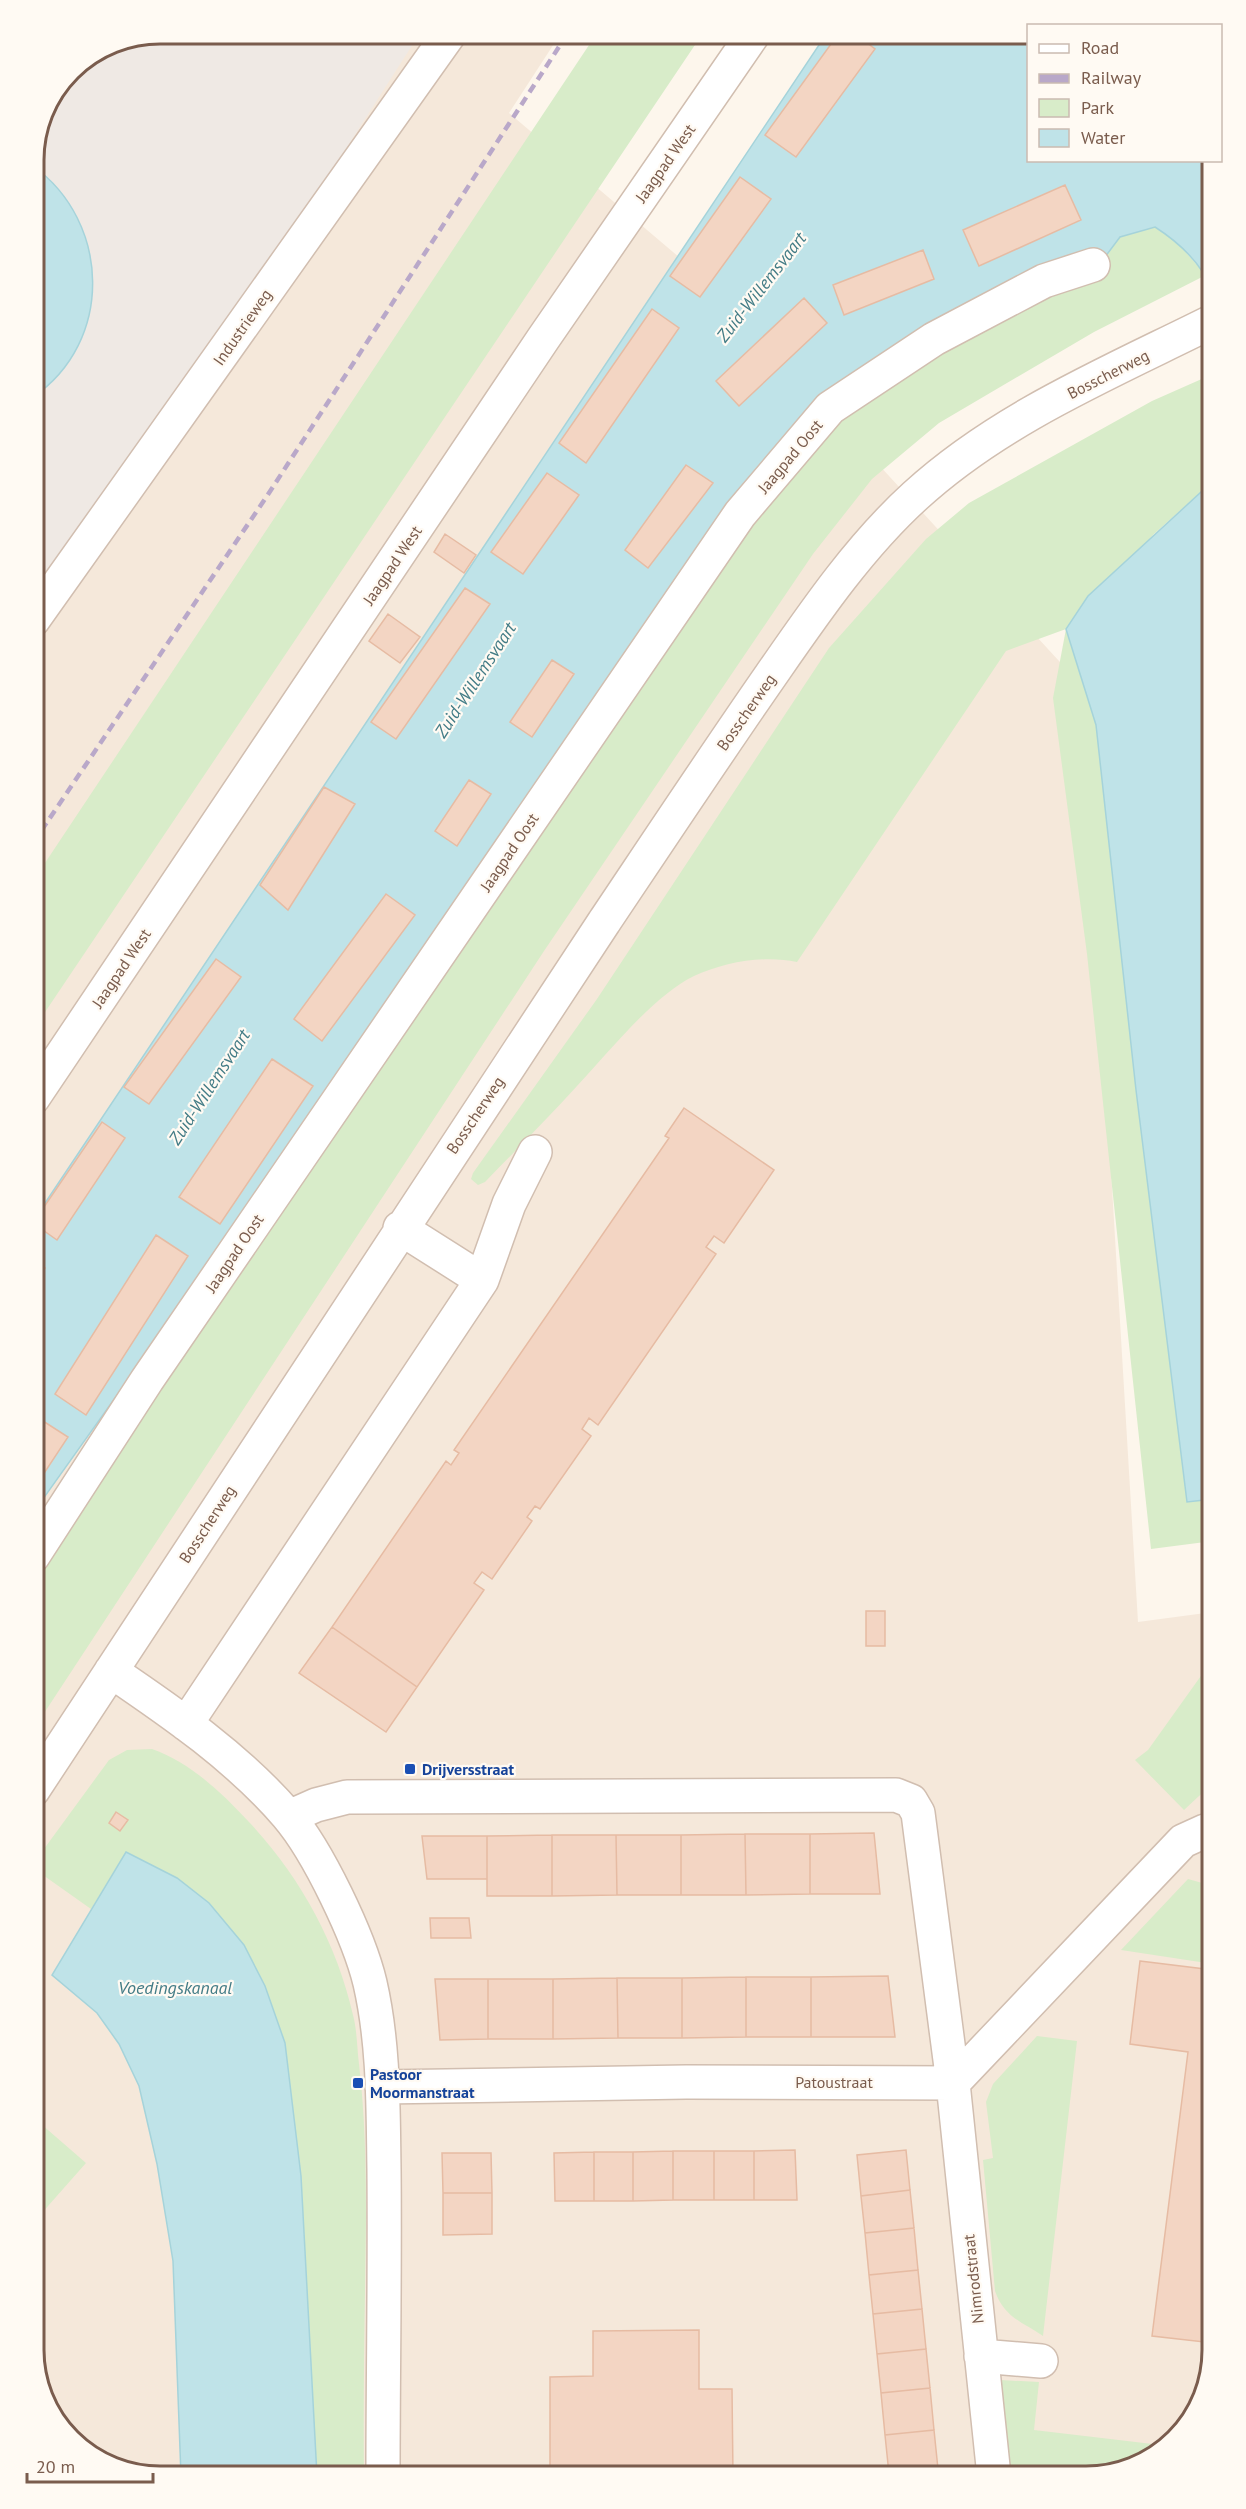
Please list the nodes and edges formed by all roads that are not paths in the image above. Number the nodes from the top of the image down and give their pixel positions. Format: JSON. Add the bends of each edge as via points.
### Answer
{"nodes":[{"id":1,"x":442,"y":44,"type":"edge"},
{"id":2,"x":746,"y":44,"type":"edge"},
{"id":3,"x":1093,"y":265,"type":"dead end"},
{"id":4,"x":1202,"y":327,"type":"edge"},
{"id":5,"x":44,"y":605,"type":"edge"},
{"id":6,"x":44,"y":1082,"type":"edge"},
{"id":7,"x":535,"y":1152,"type":"dead end"},
{"id":8,"x":399,"y":1228,"type":"junction"},
{"id":9,"x":482,"y":1280,"type":"junction"},
{"id":10,"x":44,"y":1539,"type":"edge"},
{"id":11,"x":111,"y":1671,"type":"junction"},
{"id":12,"x":186,"y":1724,"type":"junction"},
{"id":13,"x":44,"y":1773,"type":"edge"},
{"id":14,"x":289,"y":1817,"type":"junction"},
{"id":15,"x":1198,"y":1836,"type":"edge"},
{"id":16,"x":953,"y":2083,"type":"junction"},
{"id":17,"x":382,"y":2087,"type":"junction"},
{"id":18,"x":981,"y":2356,"type":"junction"},
{"id":19,"x":1041,"y":2361,"type":"dead end"},
{"id":20,"x":383,"y":2465,"type":"edge"},
{"id":21,"x":993,"y":2466,"type":"edge"}],
"edges":[{"from":1,"to":5,"type":"street","name":"Industrieweg"},
{"from":2,"to":6,"type":"street","name":"Jaagpad West"},
{"from":3,"to":10,"type":"street","name":"Jaagpad Oost","via":[[1044,281],[934,339],[830,408],[740,514],[147,1380]]},
{"from":4,"to":8,"type":"street","name":"Bosscherweg","via":[[1080,387],[1004,430],[943,472],[885,526],[805,628],[710,763]]},
{"from":7,"to":9,"type":"street","via":[[509,1204]]},
{"from":8,"to":9,"type":"street"},
{"from":8,"to":11,"type":"street","name":"Bosscherweg"},
{"from":9,"to":12,"type":"street"},
{"from":11,"to":12,"type":"street"},
{"from":11,"to":13,"type":"street","name":"Bosscherweg"},
{"from":12,"to":14,"type":"street"},
{"from":14,"to":16,"type":"street","name":"Nimrodstraat","via":[[347,1797],[896,1795],[911,1801],[918,1813]]},
{"from":14,"to":17,"type":"street","via":[[333,1890],[363,1960],[376,2018]]},
{"from":15,"to":16,"type":"street"},
{"from":16,"to":17,"type":"street","name":"Patoustraat"},
{"from":16,"to":18,"type":"street","name":"Nimrodstraat"},
{"from":17,"to":20,"type":"street"},
{"from":18,"to":19,"type":"street"},
{"from":18,"to":21,"type":"street","name":"Nimrodstraat"}]}
